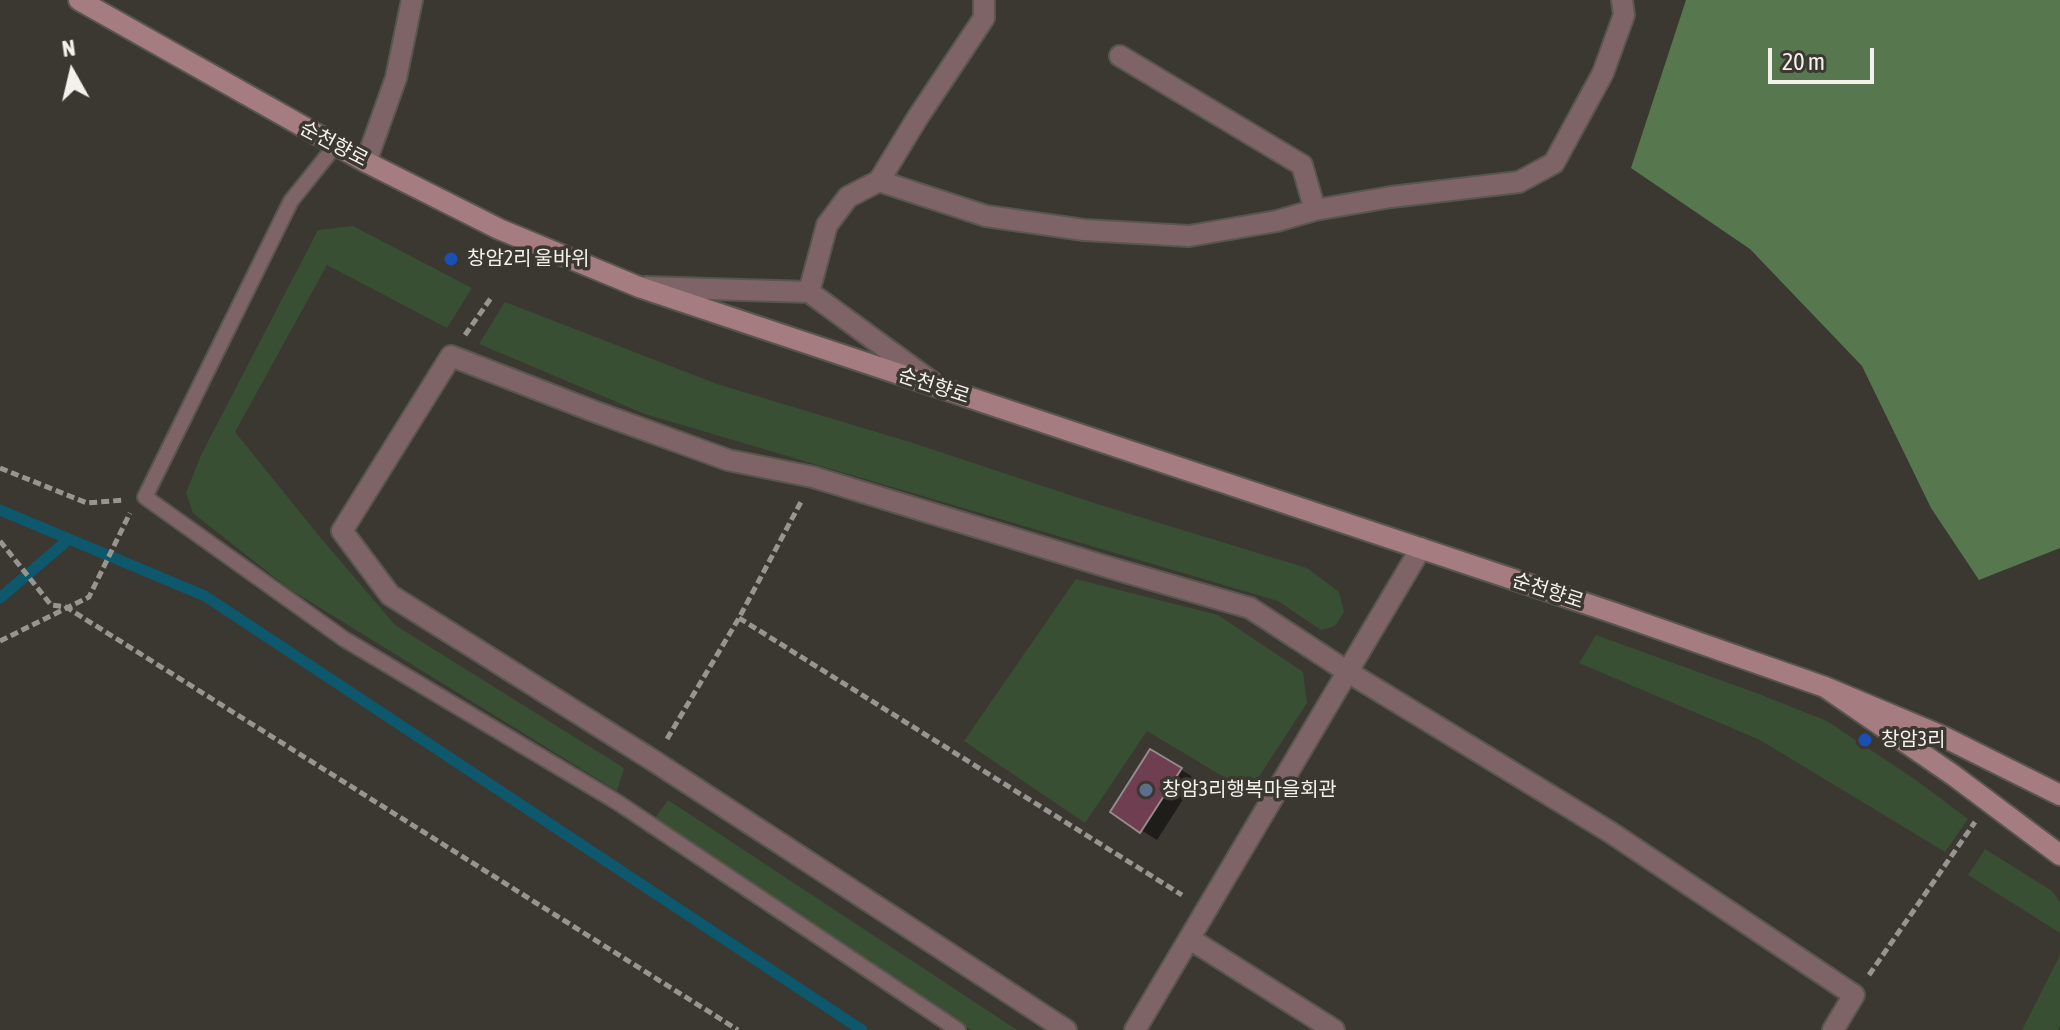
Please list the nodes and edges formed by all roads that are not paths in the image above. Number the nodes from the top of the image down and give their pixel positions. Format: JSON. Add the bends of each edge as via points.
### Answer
{"nodes":[{"id":1,"x":79,"y":0,"type":"edge"},
{"id":2,"x":412,"y":0,"type":"edge"},
{"id":3,"x":984,"y":0,"type":"edge"},
{"id":4,"x":1622,"y":0,"type":"edge"},
{"id":5,"x":1120,"y":56,"type":"dead end"},
{"id":6,"x":335,"y":146,"type":"junction"},
{"id":7,"x":366,"y":162,"type":"junction"},
{"id":8,"x":879,"y":181,"type":"junction"},
{"id":9,"x":1315,"y":210,"type":"junction"},
{"id":10,"x":639,"y":287,"type":"junction"},
{"id":11,"x":809,"y":292,"type":"junction"},
{"id":12,"x":938,"y":387,"type":"junction"},
{"id":13,"x":1421,"y":548,"type":"junction"},
{"id":14,"x":1348,"y":672,"type":"junction"},
{"id":15,"x":1825,"y":687,"type":"junction"},
{"id":16,"x":2060,"y":795,"type":"edge"},
{"id":17,"x":2060,"y":855,"type":"edge"},
{"id":18,"x":1190,"y":939,"type":"junction"},
{"id":19,"x":958,"y":1030,"type":"edge"},
{"id":20,"x":1066,"y":1030,"type":"edge"},
{"id":21,"x":1135,"y":1030,"type":"edge"},
{"id":22,"x":1334,"y":1030,"type":"edge"},
{"id":23,"x":1833,"y":1030,"type":"edge"}],
"edges":[{"from":1,"to":6,"type":"main road","name":"순천향로"},
{"from":2,"to":7,"type":"street","via":[[396,78]]},
{"from":3,"to":8,"type":"street","via":[[984,18]]},
{"from":4,"to":9,"type":"street","via":[[1624,15],[1603,73],[1554,163],[1519,182]]},
{"from":5,"to":9,"type":"street","via":[[1302,165]]},
{"from":6,"to":7,"type":"main road","name":"순천향로"},
{"from":6,"to":19,"type":"lane","via":[[291,201],[145,497],[344,639],[617,802]]},
{"from":7,"to":10,"type":"main road","name":"순천향로","via":[[499,229]]},
{"from":8,"to":9,"type":"street","via":[[986,216],[1084,230],[1189,236]]},
{"from":8,"to":11,"type":"street","via":[[848,197],[827,225]]},
{"from":10,"to":11,"type":"street"},
{"from":10,"to":12,"type":"main road","name":"순천향로"},
{"from":11,"to":12,"type":"street"},
{"from":12,"to":13,"type":"main road","name":"순천향로"},
{"from":13,"to":14,"type":"street"},
{"from":13,"to":15,"type":"main road","name":"순천향로"},
{"from":14,"to":18,"type":"street"},
{"from":14,"to":20,"type":"street","via":[[1250,608],[813,477],[728,460],[451,356],[342,531],[390,595]]},
{"from":14,"to":23,"type":"street","via":[[1610,832],[1854,995]]},
{"from":15,"to":16,"type":"main road","via":[[1942,736]]},
{"from":15,"to":17,"type":"main road"},
{"from":18,"to":21,"type":"street"},
{"from":18,"to":22,"type":"street"}]}
